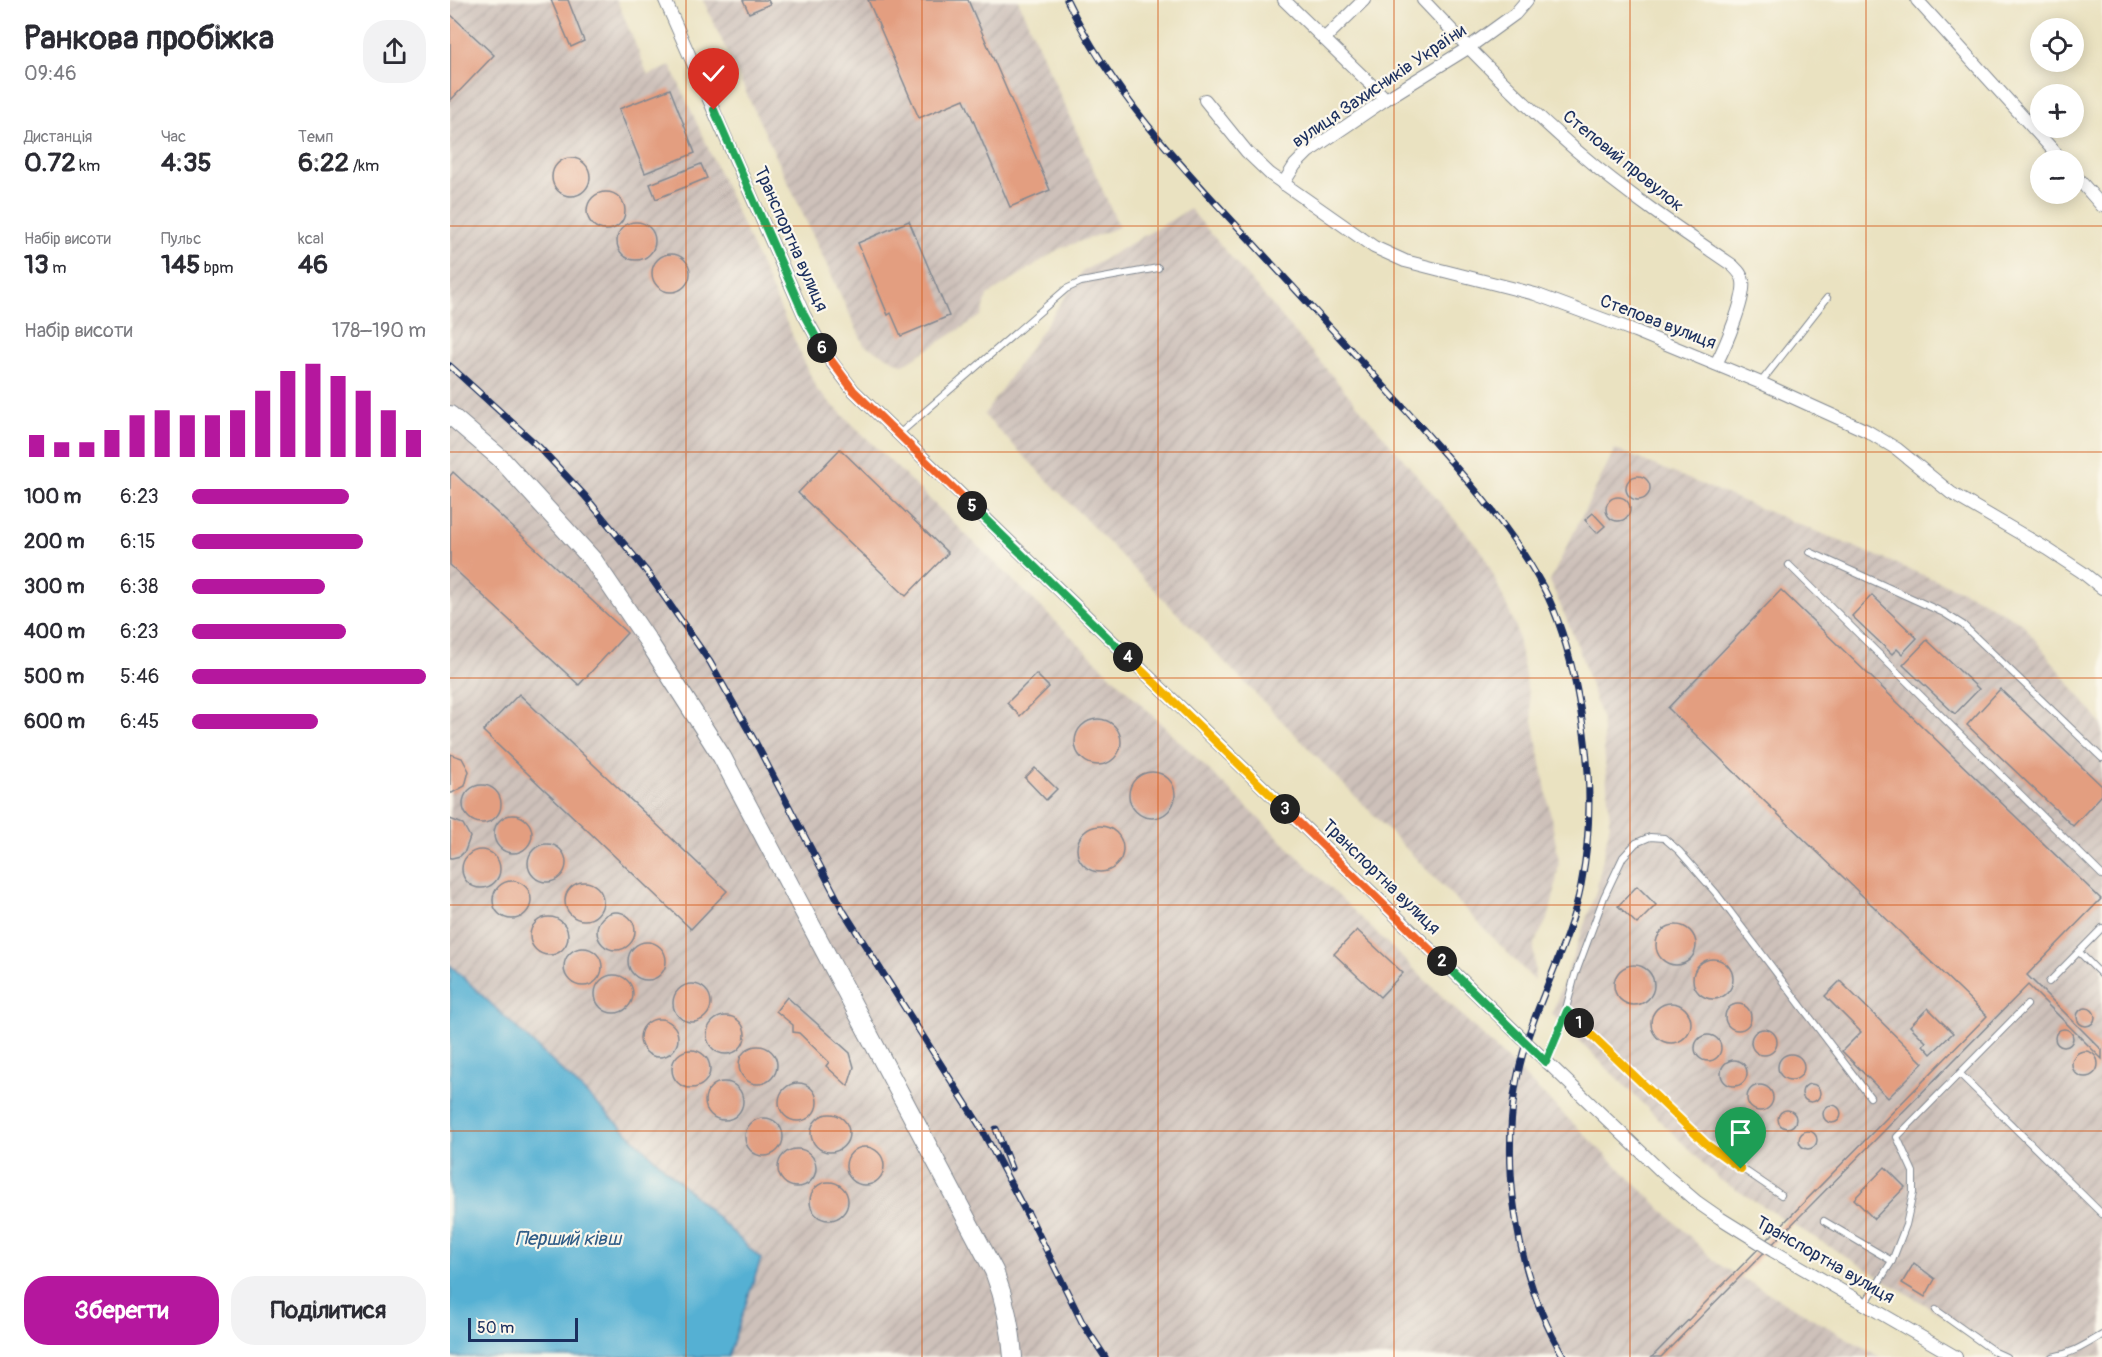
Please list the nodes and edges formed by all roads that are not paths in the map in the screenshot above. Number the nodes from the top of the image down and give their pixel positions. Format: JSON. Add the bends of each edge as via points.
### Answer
{"nodes":[{"id":1,"x":665,"y":0,"type":"edge"},
{"id":2,"x":1284,"y":0,"type":"edge"},
{"id":3,"x":1364,"y":0,"type":"edge"},
{"id":4,"x":1423,"y":0,"type":"edge"},
{"id":5,"x":1527,"y":0,"type":"edge"},
{"id":6,"x":1917,"y":0,"type":"edge"},
{"id":7,"x":1324,"y":39,"type":"junction"},
{"id":8,"x":1468,"y":48,"type":"junction"},
{"id":9,"x":1386,"y":99,"type":"junction"},
{"id":10,"x":1205,"y":100,"type":"dead end"},
{"id":11,"x":2053,"y":150,"type":"edge"},
{"id":12,"x":1283,"y":184,"type":"junction"},
{"id":13,"x":2084,"y":186,"type":"edge"},
{"id":14,"x":2102,"y":206,"type":"edge"},
{"id":15,"x":1158,"y":268,"type":"dead end"},
{"id":16,"x":1827,"y":298,"type":"dead end"},
{"id":17,"x":1716,"y":364,"type":"junction"},
{"id":18,"x":1761,"y":383,"type":"junction"},
{"id":19,"x":450,"y":415,"type":"edge"},
{"id":20,"x":898,"y":434,"type":"junction"},
{"id":21,"x":1810,"y":552,"type":"dead end"},
{"id":22,"x":1789,"y":565,"type":"dead end"},
{"id":23,"x":2102,"y":588,"type":"edge"},
{"id":24,"x":2102,"y":758,"type":"edge"},
{"id":25,"x":2102,"y":875,"type":"edge"},
{"id":26,"x":2102,"y":928,"type":"edge"},
{"id":27,"x":2079,"y":952,"type":"junction"},
{"id":28,"x":2102,"y":975,"type":"edge"},
{"id":29,"x":2049,"y":982,"type":"dead end"},
{"id":30,"x":2027,"y":1005,"type":"dead end"},
{"id":31,"x":1567,"y":1011,"type":"junction"},
{"id":32,"x":1546,"y":1062,"type":"junction"},
{"id":33,"x":1960,"y":1074,"type":"junction"},
{"id":34,"x":1870,"y":1097,"type":"dead end"},
{"id":35,"x":1781,"y":1195,"type":"dead end"},
{"id":36,"x":2102,"y":1214,"type":"edge"},
{"id":37,"x":1824,"y":1221,"type":"dead end"},
{"id":38,"x":1892,"y":1262,"type":"junction"},
{"id":39,"x":1865,"y":1304,"type":"junction"},
{"id":40,"x":1936,"y":1310,"type":"dead end"},
{"id":41,"x":2102,"y":1335,"type":"edge"},
{"id":42,"x":1013,"y":1357,"type":"edge"},
{"id":43,"x":1956,"y":1357,"type":"edge"},
{"id":44,"x":2006,"y":1357,"type":"edge"},
{"id":45,"x":2052,"y":1357,"type":"edge"}],
"edges":[{"from":1,"to":20,"type":"street","name":"Транспортна вулиця","via":[[804,315],[827,356],[853,390]]},
{"from":2,"to":7,"type":"street"},
{"from":3,"to":7,"type":"street"},
{"from":4,"to":8,"type":"street","name":"Степовий провулок"},
{"from":5,"to":8,"type":"street","name":"вулиця Захисників України","via":[[1515,14]]},
{"from":6,"to":11,"type":"street"},
{"from":7,"to":9,"type":"street"},
{"from":8,"to":9,"type":"street","name":"вулиця Захисників України"},
{"from":8,"to":17,"type":"street","name":"Степовий провулок","via":[[1577,151],[1739,272],[1743,289],[1729,338]]},
{"from":9,"to":12,"type":"street","name":"вулиця Захисників України","via":[[1308,152]]},
{"from":10,"to":12,"type":"street","name":"Степова вулиця","via":[[1248,152]]},
{"from":12,"to":17,"type":"street","name":"Степова вулиця","via":[[1374,247],[1405,261],[1535,294]]},
{"from":13,"to":14,"type":"street"},
{"from":15,"to":20,"type":"lane","via":[[1081,282],[1066,289]]},
{"from":16,"to":18,"type":"lane"},
{"from":17,"to":18,"type":"street","name":"Степова вулиця"},
{"from":18,"to":23,"type":"street","name":"Степова вулиця","via":[[1867,431],[1897,449],[1951,493],[2047,549]]},
{"from":19,"to":42,"type":"street","via":[[500,458],[593,560],[722,756],[994,1271],[1012,1332]]},
{"from":20,"to":32,"type":"street","name":"Транспортна вулиця"},
{"from":21,"to":24,"type":"lane","via":[[1963,624]]},
{"from":22,"to":25,"type":"lane"},
{"from":26,"to":27,"type":"lane"},
{"from":27,"to":28,"type":"lane"},
{"from":27,"to":29,"type":"lane"},
{"from":30,"to":33,"type":"lane"},
{"from":31,"to":32,"type":"lane"},
{"from":31,"to":34,"type":"lane","via":[[1575,975],[1623,857],[1636,843],[1650,837],[1664,838],[1716,893]]},
{"from":31,"to":35,"type":"lane","via":[[1706,1144]]},
{"from":32,"to":39,"type":"street","name":"Транспортна вулиця","via":[[1697,1202]]},
{"from":33,"to":36,"type":"lane"},
{"from":33,"to":38,"type":"lane","via":[[1897,1137],[1913,1172],[1913,1193]]},
{"from":37,"to":38,"type":"lane"},
{"from":38,"to":39,"type":"lane"},
{"from":39,"to":43,"type":"street","name":"Транспортна вулиця"},
{"from":40,"to":44,"type":"lane"},
{"from":41,"to":45,"type":"lane","via":[[2067,1355]]}]}
